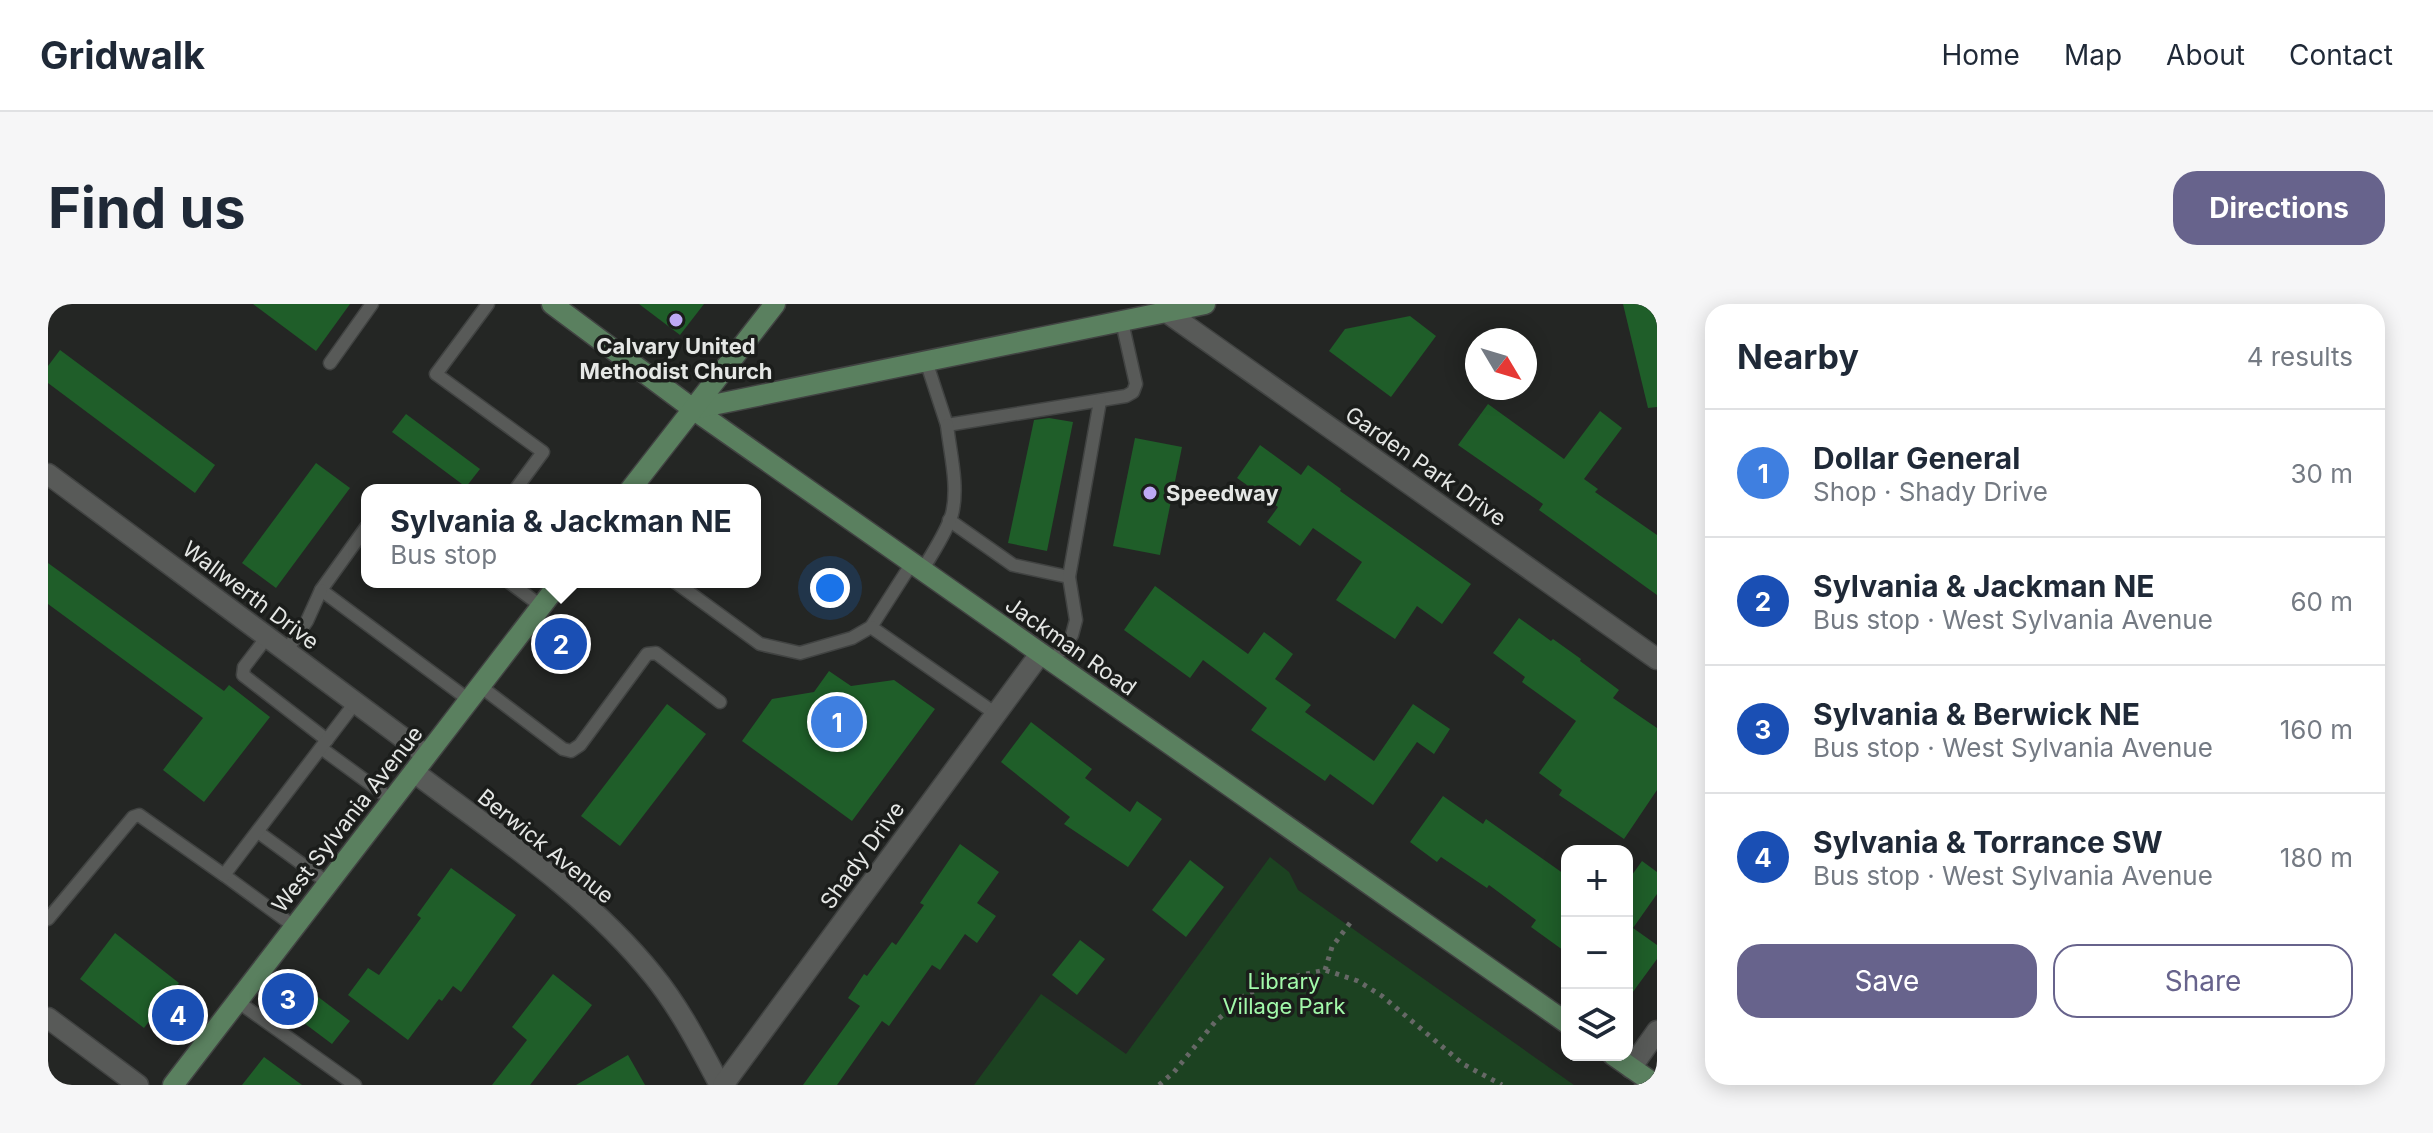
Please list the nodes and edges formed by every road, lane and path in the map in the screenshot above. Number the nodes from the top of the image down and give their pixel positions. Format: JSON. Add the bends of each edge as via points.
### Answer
{"nodes":[{"id":1,"x":372,"y":304,"type":"edge"},
{"id":2,"x":488,"y":304,"type":"edge"},
{"id":3,"x":552,"y":304,"type":"edge"},
{"id":4,"x":775,"y":304,"type":"edge"},
{"id":5,"x":1205,"y":304,"type":"edge"},
{"id":6,"x":1168,"y":313,"type":"junction"},
{"id":7,"x":1122,"y":322,"type":"junction"},
{"id":8,"x":926,"y":361,"type":"junction"},
{"id":9,"x":330,"y":363,"type":"dead end"},
{"id":10,"x":1100,"y":401,"type":"junction"},
{"id":11,"x":693,"y":409,"type":"junction"},
{"id":12,"x":947,"y":425,"type":"junction"},
{"id":13,"x":48,"y":474,"type":"edge"},
{"id":14,"x":519,"y":484,"type":"edge"},
{"id":15,"x":635,"y":484,"type":"edge"},
{"id":16,"x":949,"y":520,"type":"junction"},
{"id":17,"x":361,"y":534,"type":"edge"},
{"id":18,"x":917,"y":567,"type":"junction"},
{"id":19,"x":1069,"y":577,"type":"junction"},
{"id":20,"x":517,"y":588,"type":"edge"},
{"id":21,"x":555,"y":588,"type":"edge"},
{"id":22,"x":683,"y":588,"type":"edge"},
{"id":23,"x":321,"y":590,"type":"junction"},
{"id":24,"x":541,"y":606,"type":"junction"},
{"id":25,"x":871,"y":627,"type":"junction"},
{"id":26,"x":267,"y":637,"type":"junction"},
{"id":27,"x":286,"y":651,"type":"junction"},
{"id":28,"x":1046,"y":658,"type":"junction"},
{"id":29,"x":1657,"y":659,"type":"edge"},
{"id":30,"x":474,"y":693,"type":"junction"},
{"id":31,"x":720,"y":702,"type":"dead end"},
{"id":32,"x":355,"y":703,"type":"junction"},
{"id":33,"x":996,"y":714,"type":"junction"},
{"id":34,"x":324,"y":744,"type":"junction"},
{"id":35,"x":426,"y":755,"type":"junction"},
{"id":36,"x":414,"y":772,"type":"junction"},
{"id":37,"x":392,"y":800,"type":"junction"},
{"id":38,"x":258,"y":832,"type":"junction"},
{"id":39,"x":224,"y":875,"type":"junction"},
{"id":40,"x":328,"y":883,"type":"junction"},
{"id":41,"x":48,"y":919,"type":"edge"},
{"id":42,"x":1350,"y":923,"type":"dead end"},
{"id":43,"x":295,"y":927,"type":"junction"},
{"id":44,"x":1325,"y":970,"type":"junction"},
{"id":45,"x":237,"y":1001,"type":"junction"},
{"id":46,"x":48,"y":1018,"type":"edge"},
{"id":47,"x":1561,"y":1019,"type":"edge"},
{"id":48,"x":1657,"y":1031,"type":"edge"},
{"id":49,"x":1621,"y":1061,"type":"edge"},
{"id":50,"x":1631,"y":1068,"type":"junction"},
{"id":51,"x":138,"y":1085,"type":"edge"},
{"id":52,"x":173,"y":1085,"type":"edge"},
{"id":53,"x":355,"y":1085,"type":"edge"},
{"id":54,"x":722,"y":1085,"type":"edge"},
{"id":55,"x":1159,"y":1085,"type":"edge"},
{"id":56,"x":1502,"y":1085,"type":"edge"},
{"id":57,"x":1656,"y":1085,"type":"edge"}],
"edges":[{"from":1,"to":9,"type":"lane"},
{"from":2,"to":14,"type":"lane","via":[[436,374],[543,452]]},
{"from":3,"to":11,"type":"street","name":"Jackman Road"},
{"from":4,"to":11,"type":"street"},
{"from":5,"to":6,"type":"street"},
{"from":6,"to":7,"type":"street"},
{"from":6,"to":29,"type":"street","name":"Garden Park Drive"},
{"from":7,"to":8,"type":"street"},
{"from":7,"to":10,"type":"lane","via":[[1136,384],[1126,396]]},
{"from":8,"to":11,"type":"street"},
{"from":8,"to":12,"type":"lane"},
{"from":10,"to":12,"type":"lane"},
{"from":10,"to":19,"type":"lane"},
{"from":11,"to":15,"type":"street"},
{"from":11,"to":18,"type":"street","name":"Jackman Road"},
{"from":12,"to":16,"type":"lane","via":[[955,490]]},
{"from":13,"to":26,"type":"street","name":"Wallwerth Drive"},
{"from":16,"to":18,"type":"lane"},
{"from":16,"to":19,"type":"lane","via":[[1013,565]]},
{"from":17,"to":23,"type":"lane"},
{"from":18,"to":25,"type":"lane"},
{"from":18,"to":28,"type":"street","name":"Jackman Road"},
{"from":19,"to":28,"type":"lane","via":[[1076,620],[1072,635]]},
{"from":20,"to":24,"type":"lane"},
{"from":21,"to":24,"type":"street","name":"West Sylvania Avenue"},
{"from":22,"to":25,"type":"lane","via":[[760,644],[800,653]]},
{"from":23,"to":27,"type":"lane"},
{"from":23,"to":30,"type":"lane"},
{"from":24,"to":30,"type":"street","name":"West Sylvania Avenue"},
{"from":25,"to":33,"type":"lane"},
{"from":26,"to":27,"type":"street","name":"Wallwerth Drive"},
{"from":26,"to":34,"type":"lane","via":[[243,675]]},
{"from":27,"to":32,"type":"street","name":"Wallwerth Drive"},
{"from":28,"to":33,"type":"street","name":"Shady Drive"},
{"from":28,"to":47,"type":"street","name":"Jackman Road"},
{"from":30,"to":31,"type":"lane","via":[[571,751],[647,654],[656,653]]},
{"from":30,"to":35,"type":"street","name":"West Sylvania Avenue"},
{"from":32,"to":34,"type":"lane"},
{"from":32,"to":35,"type":"street","name":"Wallwerth Drive"},
{"from":33,"to":54,"type":"street","name":"Shady Drive"},
{"from":34,"to":37,"type":"lane"},
{"from":34,"to":38,"type":"lane"},
{"from":35,"to":36,"type":"street","name":"West Sylvania Avenue"},
{"from":36,"to":37,"type":"street","name":"West Sylvania Avenue"},
{"from":36,"to":54,"type":"street","name":"Berwick Avenue","via":[[596,914],[654,977]]},
{"from":37,"to":40,"type":"street","name":"West Sylvania Avenue"},
{"from":38,"to":39,"type":"lane"},
{"from":38,"to":40,"type":"lane"},
{"from":39,"to":41,"type":"lane","via":[[139,815]]},
{"from":39,"to":43,"type":"lane"},
{"from":40,"to":43,"type":"street","name":"West Sylvania Avenue"},
{"from":42,"to":44,"type":"path","via":[[1332,947]]},
{"from":43,"to":45,"type":"street","name":"West Sylvania Avenue"},
{"from":44,"to":55,"type":"path","via":[[1274,981],[1244,996]]},
{"from":44,"to":56,"type":"path","via":[[1382,996],[1463,1064]]},
{"from":45,"to":52,"type":"street","name":"West Sylvania Avenue"},
{"from":45,"to":53,"type":"lane"},
{"from":46,"to":51,"type":"street"},
{"from":48,"to":50,"type":"street"},
{"from":49,"to":50,"type":"street"},
{"from":50,"to":57,"type":"street"}]}
